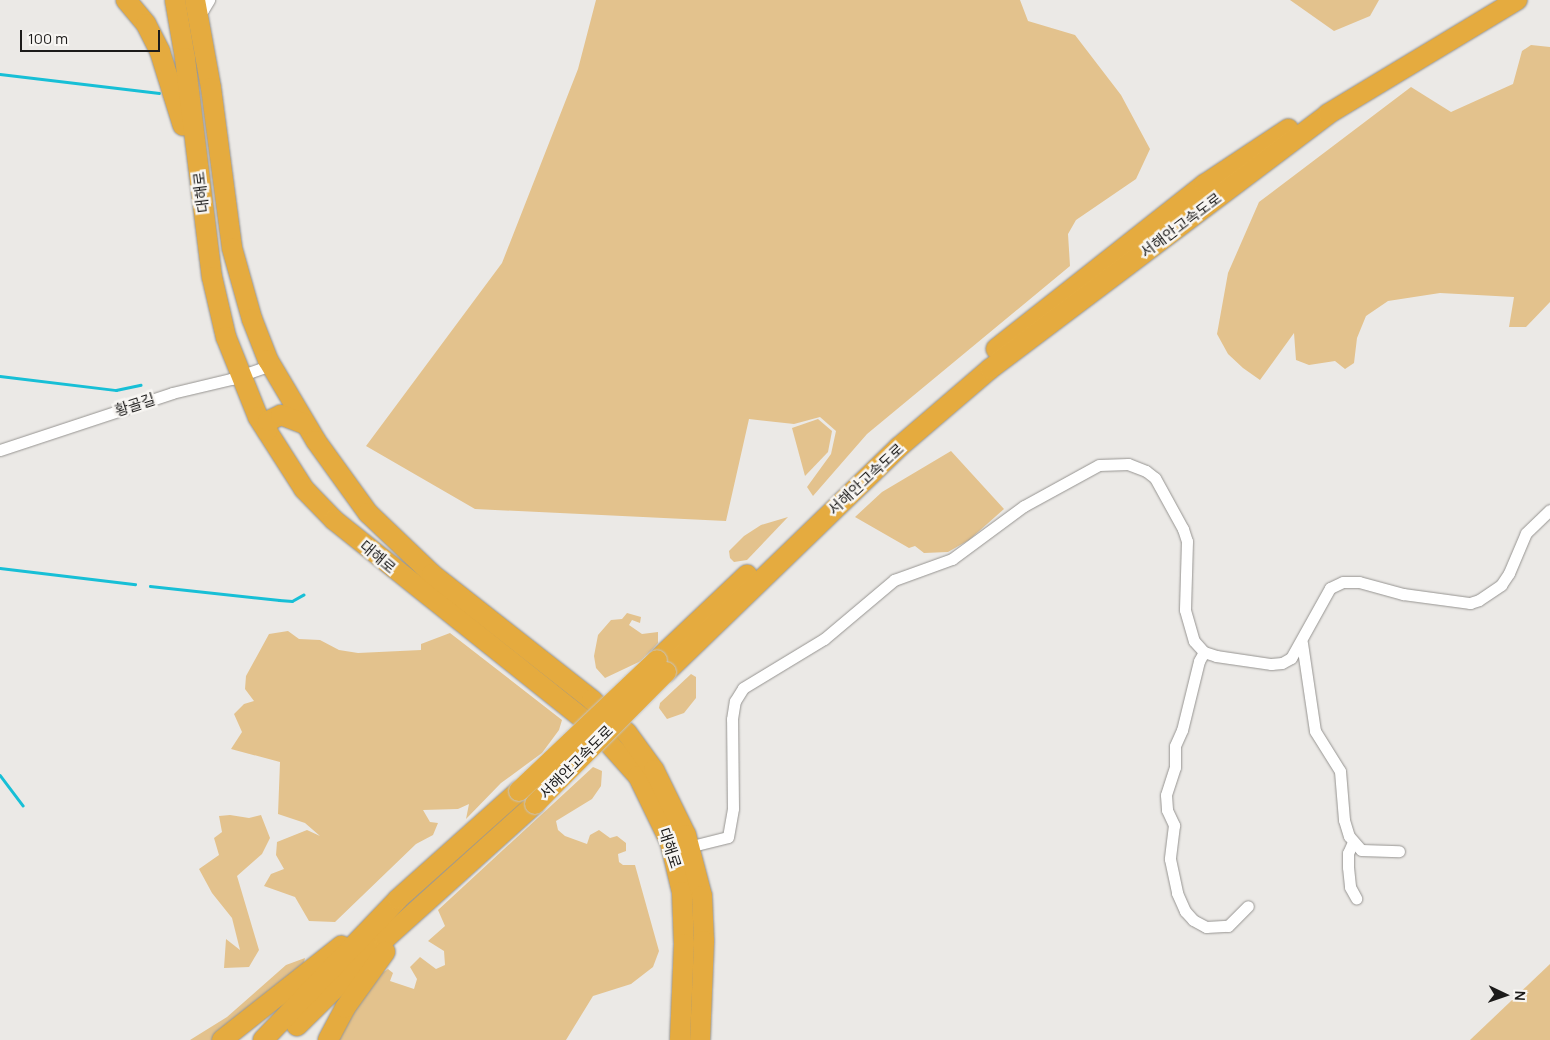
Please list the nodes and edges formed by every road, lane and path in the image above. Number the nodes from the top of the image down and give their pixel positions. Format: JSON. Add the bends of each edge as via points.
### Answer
{"nodes":[{"id":1,"x":126,"y":0,"type":"edge"},
{"id":2,"x":1490,"y":0,"type":"edge"},
{"id":3,"x":1516,"y":0,"type":"edge"},
{"id":4,"x":191,"y":6,"type":"edge"},
{"id":5,"x":202,"y":210,"type":"junction"},
{"id":6,"x":245,"y":295,"type":"junction"},
{"id":7,"x":218,"y":308,"type":"junction"},
{"id":8,"x":271,"y":365,"type":"junction"},
{"id":9,"x":240,"y":376,"type":"junction"},
{"id":10,"x":304,"y":424,"type":"junction"},
{"id":11,"x":267,"y":431,"type":"junction"},
{"id":12,"x":0,"y":450,"type":"edge"},
{"id":13,"x":1550,"y":510,"type":"edge"},
{"id":14,"x":1302,"y":643,"type":"junction"},
{"id":15,"x":1204,"y":652,"type":"junction"},
{"id":16,"x":662,"y":666,"type":"junction"},
{"id":17,"x":1353,"y":842,"type":"junction"},
{"id":18,"x":682,"y":849,"type":"junction"},
{"id":19,"x":1398,"y":851,"type":"dead end"},
{"id":20,"x":1356,"y":898,"type":"dead end"},
{"id":21,"x":398,"y":899,"type":"junction"},
{"id":22,"x":1248,"y":906,"type":"dead end"},
{"id":23,"x":415,"y":914,"type":"junction"},
{"id":24,"x":222,"y":1040,"type":"edge"},
{"id":25,"x":263,"y":1040,"type":"edge"},
{"id":26,"x":283,"y":1040,"type":"edge"},
{"id":27,"x":328,"y":1040,"type":"edge"},
{"id":28,"x":680,"y":1040,"type":"edge"},
{"id":29,"x":700,"y":1040,"type":"edge"}],
"edges":[{"from":1,"to":5,"type":"highway","via":[[146,24],[166,68]]},
{"from":2,"to":16,"type":"highway","name":"서해안고속도로","via":[[1393,58],[1205,184],[1069,288],[922,409]]},
{"from":3,"to":16,"type":"highway","name":"서해안고속도로","via":[[1328,114],[990,369],[899,447]]},
{"from":4,"to":5,"type":"highway","name":"대해로"},
{"from":4,"to":6,"type":"highway","name":"대해로","via":[[210,88],[225,213]]},
{"from":5,"to":7,"type":"highway","name":"대해로"},
{"from":6,"to":7,"type":"highway","via":[[234,310]]},
{"from":6,"to":8,"type":"highway","name":"대해로"},
{"from":7,"to":9,"type":"highway","name":"대해로"},
{"from":8,"to":9,"type":"street","name":"황골길"},
{"from":8,"to":10,"type":"highway","name":"대해로"},
{"from":9,"to":11,"type":"highway","name":"대해로"},
{"from":9,"to":12,"type":"street","name":"황골길","via":[[172,393]]},
{"from":10,"to":11,"type":"highway","via":[[281,415],[268,421]]},
{"from":10,"to":18,"type":"highway","name":"대해로","via":[[342,481],[400,545],[592,700],[627,734],[654,770],[678,816]]},
{"from":11,"to":18,"type":"highway","name":"대해로","via":[[304,489],[334,520],[612,744],[638,776],[662,821]]},
{"from":13,"to":14,"type":"street","via":[[1526,533],[1501,585],[1479,600],[1470,603],[1403,594],[1359,582],[1343,582],[1330,588]]},
{"from":14,"to":15,"type":"street","via":[[1282,663]]},
{"from":14,"to":17,"type":"street","via":[[1315,731],[1340,771],[1344,820]]},
{"from":15,"to":18,"type":"street","via":[[1194,641],[1185,610],[1187,541],[1155,478],[1128,464],[1099,465],[1024,506],[952,560],[894,580],[824,639],[743,688],[735,702],[732,719],[733,808],[728,837]]},
{"from":15,"to":22,"type":"street","via":[[1175,746],[1176,767],[1166,795],[1174,825],[1170,859],[1177,893],[1185,911],[1194,920],[1206,927],[1228,926]]},
{"from":16,"to":21,"type":"highway","name":"서해안고속도로","bridge":true},
{"from":16,"to":23,"type":"highway","name":"서해안고속도로","bridge":true,"via":[[534,804]]},
{"from":17,"to":19,"type":"street","via":[[1369,852]]},
{"from":17,"to":20,"type":"street","via":[[1348,853],[1348,867],[1350,887]]},
{"from":18,"to":28,"type":"highway","name":"대해로","via":[[684,915]]},
{"from":18,"to":29,"type":"highway","name":"대해로","via":[[698,877],[704,925]]},
{"from":21,"to":24,"type":"highway"},
{"from":21,"to":25,"type":"highway","name":"서해안고속도로"},
{"from":23,"to":26,"type":"highway","name":"서해안고속도로","via":[[358,964]]},
{"from":23,"to":27,"type":"highway","via":[[356,992]]}]}
